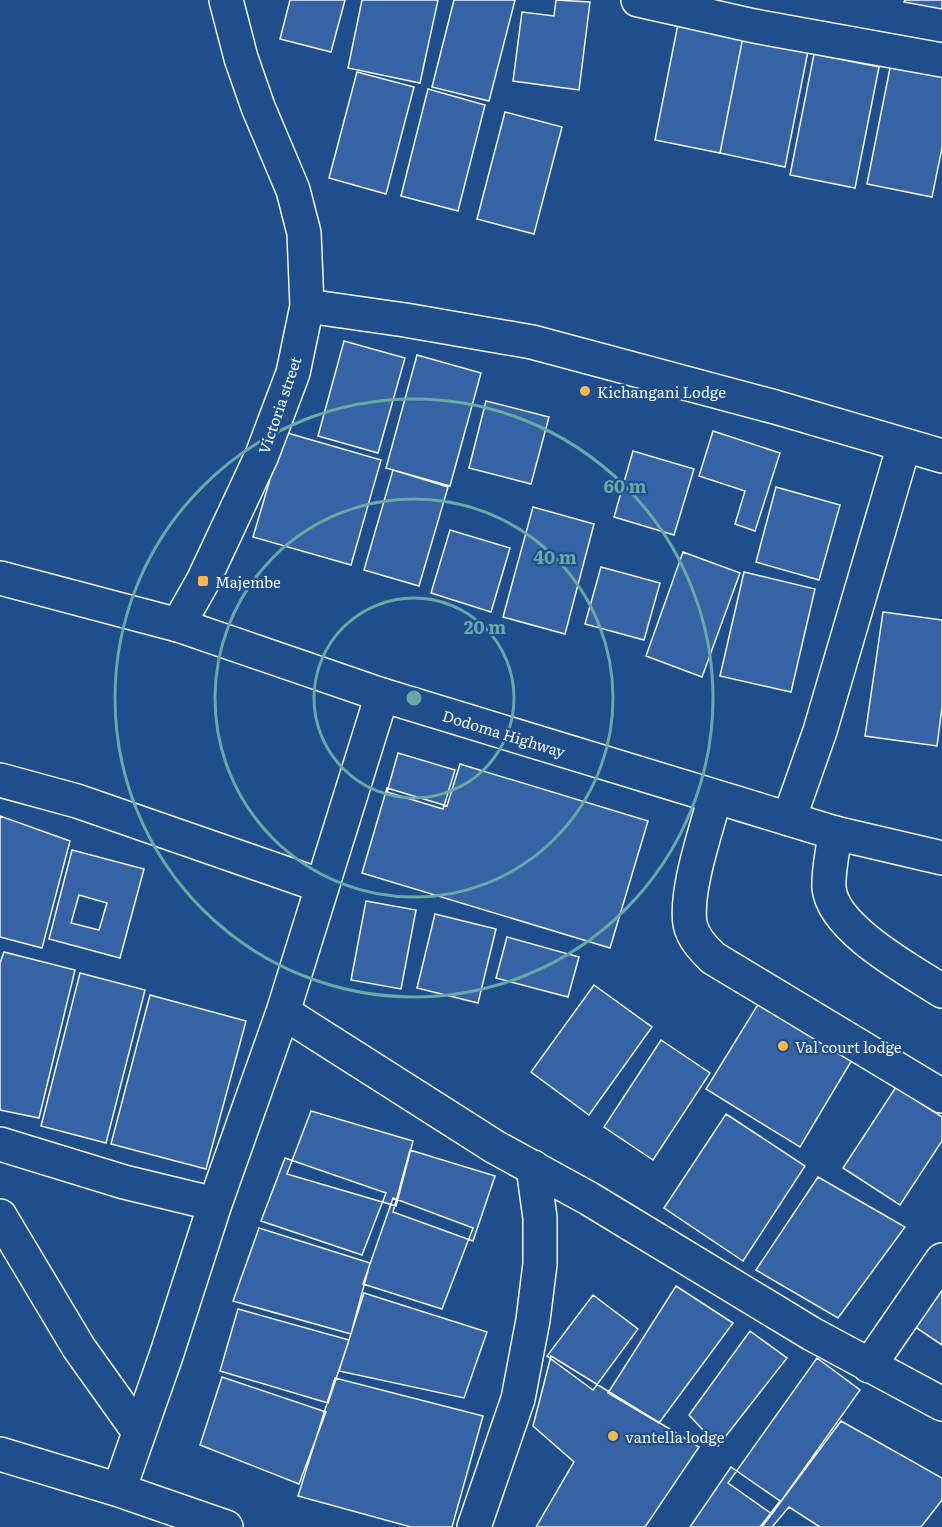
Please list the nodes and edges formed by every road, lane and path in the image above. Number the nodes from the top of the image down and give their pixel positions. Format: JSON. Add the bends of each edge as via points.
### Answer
{"nodes":[{"id":1,"x":226,"y":0,"type":"edge"},
{"id":2,"x":638,"y":0,"type":"edge"},
{"id":3,"x":942,"y":60,"type":"edge"},
{"id":4,"x":308,"y":306,"type":"junction"},
{"id":5,"x":904,"y":445,"type":"junction"},
{"id":6,"x":942,"y":456,"type":"edge"},
{"id":7,"x":0,"y":578,"type":"edge"},
{"id":8,"x":178,"y":626,"type":"junction"},
{"id":9,"x":382,"y":695,"type":"junction"},
{"id":10,"x":0,"y":780,"type":"edge"},
{"id":11,"x":715,"y":797,"type":"junction"},
{"id":12,"x":789,"y":819,"type":"junction"},
{"id":13,"x":835,"y":833,"type":"junction"},
{"id":14,"x":942,"y":858,"type":"edge"},
{"id":15,"x":322,"y":886,"type":"junction"},
{"id":16,"x":942,"y":991,"type":"edge"},
{"id":17,"x":283,"y":1012,"type":"junction"},
{"id":18,"x":942,"y":1096,"type":"edge"},
{"id":19,"x":0,"y":1144,"type":"edge"},
{"id":20,"x":533,"y":1167,"type":"junction"},
{"id":21,"x":215,"y":1204,"type":"junction"},
{"id":22,"x":0,"y":1216,"type":"edge"},
{"id":23,"x":942,"y":1260,"type":"edge"},
{"id":24,"x":869,"y":1366,"type":"junction"},
{"id":25,"x":942,"y":1404,"type":"edge"},
{"id":26,"x":139,"y":1432,"type":"junction"},
{"id":27,"x":0,"y":1454,"type":"edge"},
{"id":28,"x":119,"y":1490,"type":"junction"},
{"id":29,"x":226,"y":1527,"type":"edge"},
{"id":30,"x":474,"y":1527,"type":"edge"}],
"edges":[{"from":1,"to":4,"type":"main road","name":"Victoria street","via":[[241,58],[304,233]]},
{"from":2,"to":3,"type":"main road","via":[[754,26]]},
{"from":4,"to":5,"type":"main road","via":[[532,342]]},
{"from":4,"to":8,"type":"main road","name":"Victoria street","via":[[294,373],[262,455]]},
{"from":5,"to":6,"type":"main road"},
{"from":5,"to":12,"type":"main road","via":[[820,731]]},
{"from":7,"to":8,"type":"main road","name":"Dodoma Highway"},
{"from":8,"to":9,"type":"main road","name":"Dodoma Highway"},
{"from":9,"to":11,"type":"main road","name":"Dodoma Highway"},
{"from":9,"to":15,"type":"main road"},
{"from":10,"to":15,"type":"main road","via":[[77,801]]},
{"from":11,"to":12,"type":"main road","name":"Dodoma Highway"},
{"from":11,"to":18,"type":"main road","via":[[690,895],[690,925],[698,943],[713,958]]},
{"from":12,"to":13,"type":"main road","name":"Dodoma Highway"},
{"from":13,"to":14,"type":"main road","name":"Dodoma Highway"},
{"from":13,"to":16,"type":"main road","via":[[829,888],[833,904],[846,923]]},
{"from":15,"to":17,"type":"main road"},
{"from":17,"to":20,"type":"main road"},
{"from":17,"to":21,"type":"main road"},
{"from":19,"to":21,"type":"main road","via":[[124,1182]]},
{"from":20,"to":24,"type":"main road"},
{"from":20,"to":30,"type":"main road","via":[[540,1230],[533,1320],[518,1399]]},
{"from":21,"to":26,"type":"main road"},
{"from":22,"to":26,"type":"main road","via":[[80,1348]]},
{"from":23,"to":24,"type":"main road"},
{"from":24,"to":25,"type":"main road"},
{"from":26,"to":28,"type":"main road"},
{"from":27,"to":28,"type":"main road"},
{"from":28,"to":29,"type":"main road"}]}
